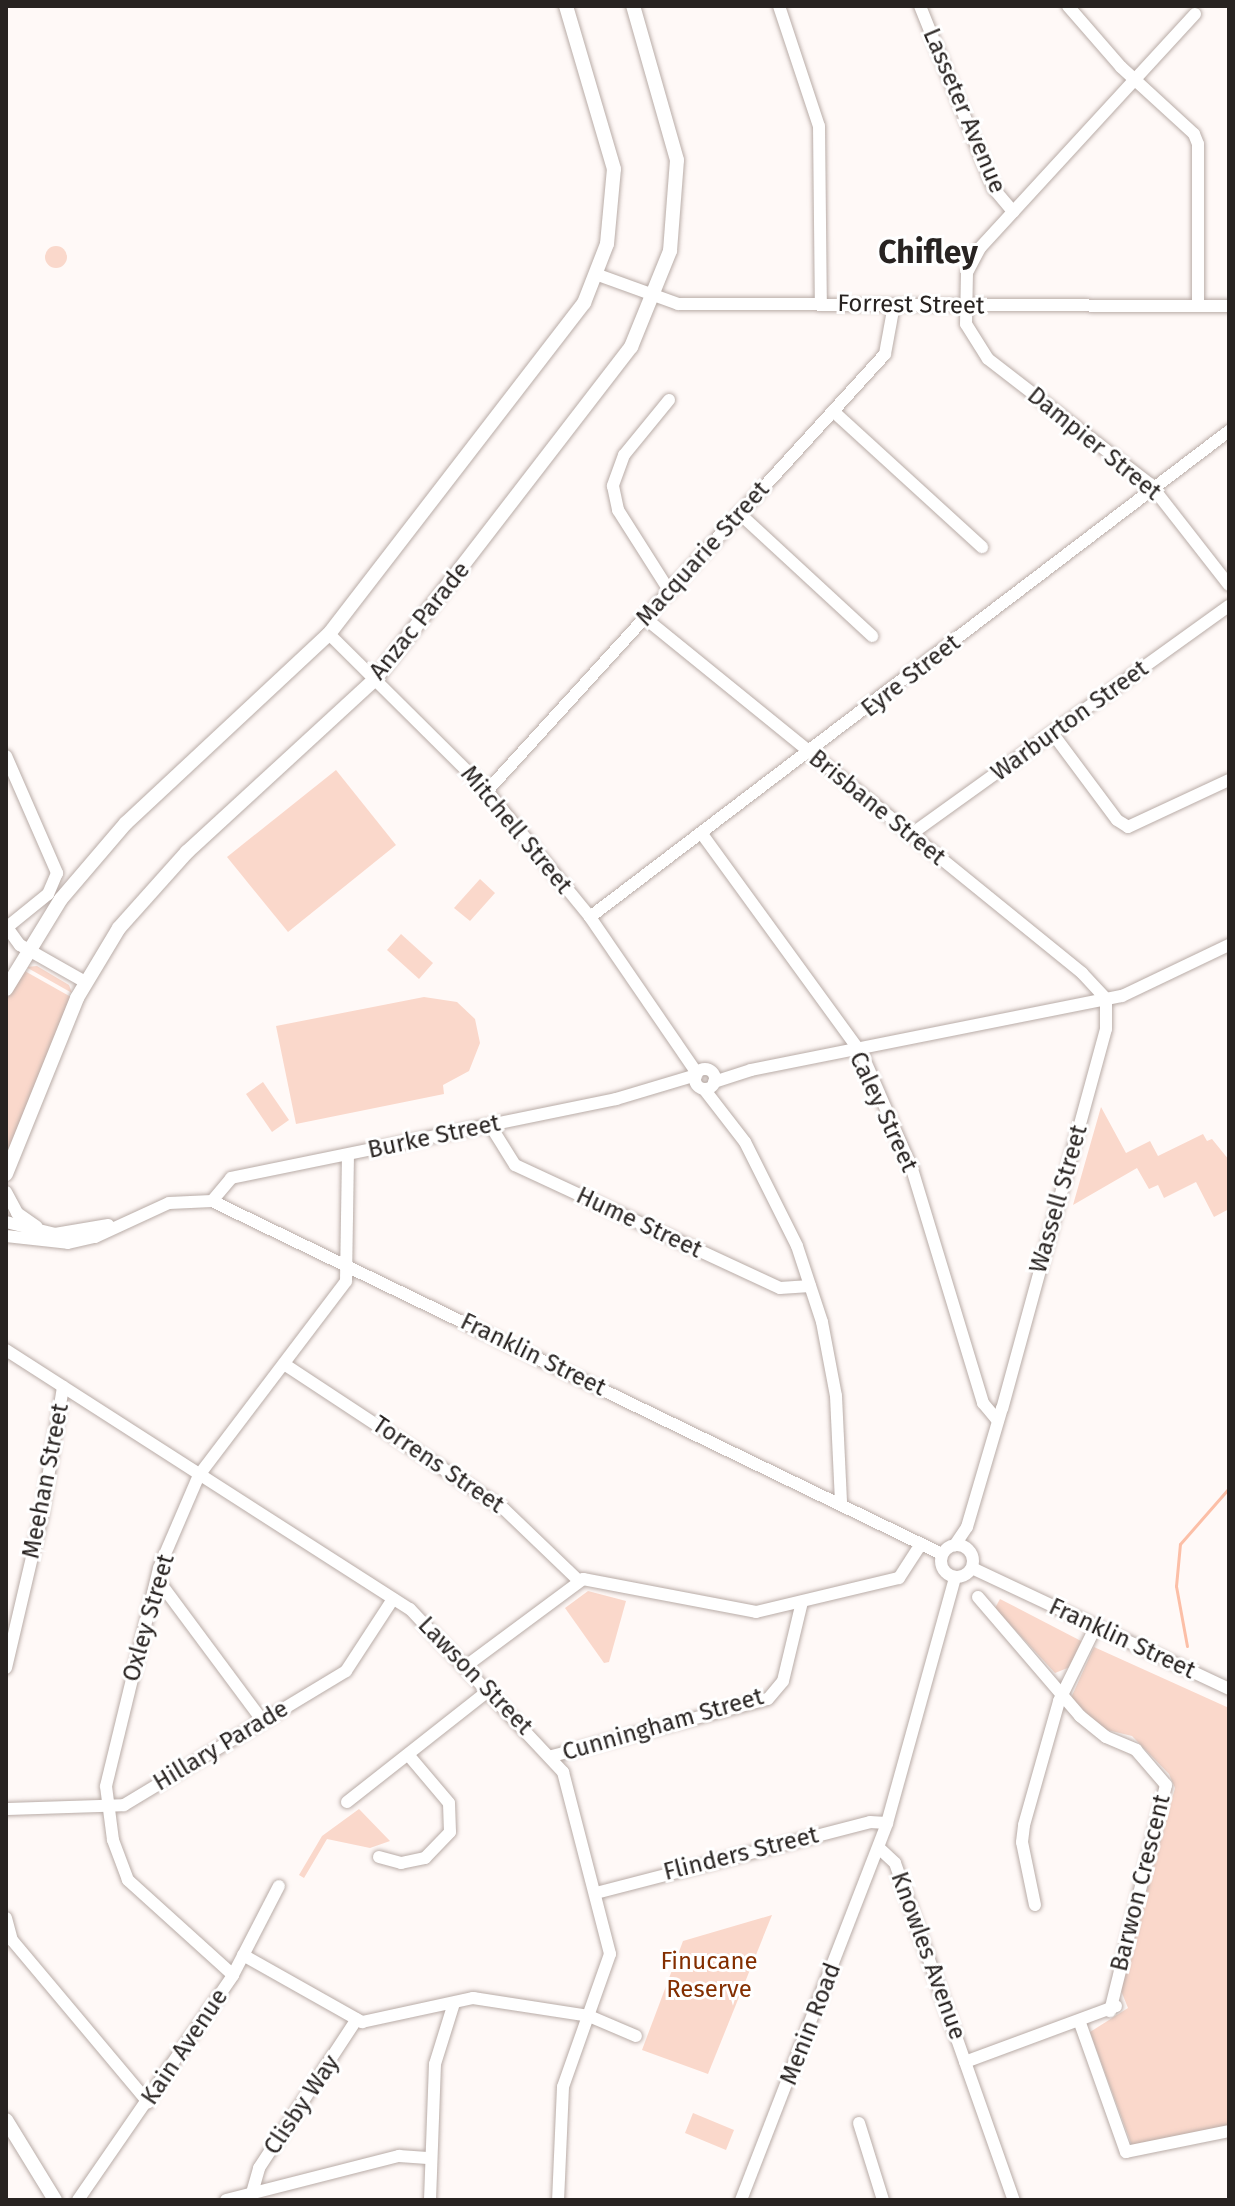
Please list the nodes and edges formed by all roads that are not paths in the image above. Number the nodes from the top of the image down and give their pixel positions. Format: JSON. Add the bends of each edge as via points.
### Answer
{"nodes":[{"id":1,"x":566,"y":6,"type":"edge"},
{"id":2,"x":633,"y":6,"type":"edge"},
{"id":3,"x":779,"y":6,"type":"edge"},
{"id":4,"x":920,"y":6,"type":"edge"},
{"id":5,"x":1068,"y":6,"type":"edge"},
{"id":6,"x":1195,"y":14,"type":"dead end"},
{"id":7,"x":1134,"y":79,"type":"junction"},
{"id":8,"x":1013,"y":212,"type":"junction"},
{"id":9,"x":598,"y":275,"type":"junction"},
{"id":10,"x":654,"y":298,"type":"junction"},
{"id":11,"x":821,"y":304,"type":"junction"},
{"id":12,"x":894,"y":305,"type":"junction"},
{"id":13,"x":1198,"y":306,"type":"junction"},
{"id":14,"x":1229,"y":306,"type":"edge"},
{"id":15,"x":966,"y":307,"type":"junction"},
{"id":16,"x":669,"y":400,"type":"dead end"},
{"id":17,"x":833,"y":411,"type":"junction"},
{"id":18,"x":1229,"y":431,"type":"edge"},
{"id":19,"x":1154,"y":489,"type":"junction"},
{"id":20,"x":740,"y":514,"type":"junction"},
{"id":21,"x":982,"y":547,"type":"dead end"},
{"id":22,"x":1229,"y":585,"type":"edge"},
{"id":23,"x":670,"y":592,"type":"junction"},
{"id":24,"x":1229,"y":606,"type":"edge"},
{"id":25,"x":646,"y":619,"type":"junction"},
{"id":26,"x":329,"y":634,"type":"junction"},
{"id":27,"x":872,"y":636,"type":"dead end"},
{"id":28,"x":376,"y":678,"type":"junction"},
{"id":29,"x":1053,"y":734,"type":"junction"},
{"id":30,"x":810,"y":754,"type":"junction"},
{"id":31,"x":6,"y":756,"type":"edge"},
{"id":32,"x":1229,"y":780,"type":"edge"},
{"id":33,"x":487,"y":791,"type":"junction"},
{"id":34,"x":702,"y":834,"type":"junction"},
{"id":35,"x":910,"y":835,"type":"junction"},
{"id":36,"x":590,"y":917,"type":"junction"},
{"id":37,"x":6,"y":928,"type":"edge"},
{"id":38,"x":1229,"y":945,"type":"edge"},
{"id":39,"x":28,"y":950,"type":"junction"},
{"id":40,"x":85,"y":982,"type":"junction"},
{"id":41,"x":6,"y":989,"type":"edge"},
{"id":42,"x":1106,"y":999,"type":"junction"},
{"id":43,"x":858,"y":1049,"type":"junction"},
{"id":44,"x":705,"y":1079,"type":"junction"},
{"id":45,"x":490,"y":1125,"type":"junction"},
{"id":46,"x":348,"y":1155,"type":"junction"},
{"id":47,"x":6,"y":1174,"type":"edge"},
{"id":48,"x":6,"y":1192,"type":"edge"},
{"id":49,"x":212,"y":1201,"type":"junction"},
{"id":50,"x":6,"y":1222,"type":"edge"},
{"id":51,"x":118,"y":1224,"type":"junction"},
{"id":52,"x":47,"y":1233,"type":"junction"},
{"id":53,"x":6,"y":1236,"type":"edge"},
{"id":54,"x":349,"y":1266,"type":"junction"},
{"id":55,"x":810,"y":1286,"type":"junction"},
{"id":56,"x":6,"y":1350,"type":"edge"},
{"id":57,"x":284,"y":1364,"type":"junction"},
{"id":58,"x":63,"y":1387,"type":"junction"},
{"id":59,"x":998,"y":1421,"type":"junction"},
{"id":60,"x":199,"y":1475,"type":"junction"},
{"id":61,"x":841,"y":1504,"type":"junction"},
{"id":62,"x":967,"y":1527,"type":"junction"},
{"id":63,"x":921,"y":1544,"type":"junction"},
{"id":64,"x":955,"y":1545,"type":"junction"},
{"id":65,"x":968,"y":1550,"type":"junction"},
{"id":66,"x":942,"y":1554,"type":"junction"},
{"id":67,"x":972,"y":1568,"type":"junction"},
{"id":68,"x":955,"y":1577,"type":"junction"},
{"id":69,"x":158,"y":1580,"type":"junction"},
{"id":70,"x":579,"y":1581,"type":"junction"},
{"id":71,"x":978,"y":1597,"type":"dead end"},
{"id":72,"x":393,"y":1599,"type":"junction"},
{"id":73,"x":802,"y":1602,"type":"junction"},
{"id":74,"x":1096,"y":1626,"type":"junction"},
{"id":75,"x":466,"y":1666,"type":"junction"},
{"id":76,"x":6,"y":1668,"type":"edge"},
{"id":77,"x":1229,"y":1689,"type":"edge"},
{"id":78,"x":488,"y":1691,"type":"junction"},
{"id":79,"x":1062,"y":1694,"type":"junction"},
{"id":80,"x":262,"y":1720,"type":"junction"},
{"id":81,"x":552,"y":1756,"type":"junction"},
{"id":82,"x":410,"y":1757,"type":"junction"},
{"id":83,"x":347,"y":1802,"type":"dead end"},
{"id":84,"x":109,"y":1808,"type":"junction"},
{"id":85,"x":6,"y":1809,"type":"edge"},
{"id":86,"x":887,"y":1823,"type":"junction"},
{"id":87,"x":879,"y":1848,"type":"junction"},
{"id":88,"x":379,"y":1857,"type":"dead end"},
{"id":89,"x":279,"y":1886,"type":"dead end"},
{"id":90,"x":596,"y":1893,"type":"junction"},
{"id":91,"x":1035,"y":1905,"type":"dead end"},
{"id":92,"x":6,"y":1918,"type":"edge"},
{"id":93,"x":243,"y":1955,"type":"junction"},
{"id":94,"x":233,"y":1975,"type":"junction"},
{"id":95,"x":454,"y":2003,"type":"junction"},
{"id":96,"x":589,"y":2016,"type":"junction"},
{"id":97,"x":357,"y":2019,"type":"junction"},
{"id":98,"x":1080,"y":2023,"type":"junction"},
{"id":99,"x":636,"y":2036,"type":"dead end"},
{"id":100,"x":965,"y":2062,"type":"junction"},
{"id":101,"x":148,"y":2102,"type":"junction"},
{"id":102,"x":6,"y":2120,"type":"edge"},
{"id":103,"x":859,"y":2123,"type":"dead end"},
{"id":104,"x":1229,"y":2131,"type":"edge"},
{"id":105,"x":431,"y":2158,"type":"junction"},
{"id":106,"x":252,"y":2193,"type":"junction"},
{"id":107,"x":55,"y":2200,"type":"edge"},
{"id":108,"x":78,"y":2200,"type":"edge"},
{"id":109,"x":226,"y":2200,"type":"edge"},
{"id":110,"x":430,"y":2200,"type":"edge"},
{"id":111,"x":558,"y":2200,"type":"edge"},
{"id":112,"x":741,"y":2200,"type":"edge"},
{"id":113,"x":883,"y":2200,"type":"edge"},
{"id":114,"x":1014,"y":2200,"type":"edge"}],
"edges":[{"from":1,"to":9,"type":"main road","via":[[614,169]]},
{"from":2,"to":10,"type":"main road","name":"Anzac Parade","via":[[677,160],[670,251]]},
{"from":3,"to":11,"type":"street","via":[[819,126]]},
{"from":4,"to":8,"type":"street","name":"Lasseter Avenue","via":[[994,189]]},
{"from":5,"to":7,"type":"street"},
{"from":6,"to":7,"type":"street"},
{"from":7,"to":8,"type":"street"},
{"from":7,"to":13,"type":"street","via":[[1194,134],[1198,144]]},
{"from":8,"to":15,"type":"street","via":[[969,266]]},
{"from":9,"to":10,"type":"street","name":"Forrest Street"},
{"from":9,"to":26,"type":"main road","via":[[570,326]]},
{"from":10,"to":11,"type":"street","name":"Forrest Street","via":[[678,304]]},
{"from":10,"to":28,"type":"main road","name":"Anzac Parade","via":[[631,347],[597,397]]},
{"from":11,"to":12,"type":"street","name":"Forrest Street"},
{"from":12,"to":15,"type":"street","name":"Forrest Street"},
{"from":12,"to":17,"type":"street","name":"Macquarie Street","via":[[885,354]]},
{"from":13,"to":14,"type":"street","name":"Forrest Street"},
{"from":13,"to":15,"type":"street","name":"Forrest Street"},
{"from":15,"to":19,"type":"street","name":"Dampier Street","via":[[968,330],[988,359]]},
{"from":16,"to":23,"type":"street","via":[[624,455],[613,486],[618,510]]},
{"from":17,"to":20,"type":"street","name":"Macquarie Street"},
{"from":17,"to":21,"type":"street"},
{"from":18,"to":19,"type":"street","name":"Eyre Street"},
{"from":19,"to":22,"type":"street","name":"Dampier Street"},
{"from":19,"to":30,"type":"street","name":"Eyre Street"},
{"from":20,"to":23,"type":"street","name":"Macquarie Street"},
{"from":20,"to":27,"type":"street"},
{"from":23,"to":25,"type":"street","name":"Macquarie Street"},
{"from":24,"to":29,"type":"street","name":"Warburton Street"},
{"from":25,"to":30,"type":"street","name":"Brisbane Street"},
{"from":25,"to":33,"type":"street","name":"Macquarie Street"},
{"from":26,"to":28,"type":"street","name":"Mitchell Street"},
{"from":26,"to":39,"type":"main road","via":[[126,823],[61,899]]},
{"from":28,"to":33,"type":"street","name":"Mitchell Street"},
{"from":28,"to":40,"type":"main road","name":"Anzac Parade","via":[[158,881]]},
{"from":29,"to":32,"type":"street","via":[[1117,820],[1128,827]]},
{"from":29,"to":35,"type":"street","name":"Warburton Street"},
{"from":30,"to":34,"type":"street","name":"Eyre Street"},
{"from":30,"to":35,"type":"street","name":"Brisbane Street"},
{"from":31,"to":37,"type":"street","via":[[57,873],[48,894]]},
{"from":33,"to":36,"type":"street","name":"Mitchell Street"},
{"from":34,"to":36,"type":"street","name":"Eyre Street"},
{"from":34,"to":43,"type":"street","name":"Caley Street"},
{"from":35,"to":42,"type":"street","name":"Brisbane Street","via":[[1082,973]]},
{"from":36,"to":44,"type":"street","name":"Mitchell Street"},
{"from":37,"to":39,"type":"street"},
{"from":38,"to":42,"type":"street","via":[[1135,992]]},
{"from":39,"to":40,"type":"street"},
{"from":39,"to":41,"type":"main road"},
{"from":40,"to":47,"type":"main road","name":"Anzac Parade"},
{"from":42,"to":43,"type":"street","name":"Burke Street"},
{"from":42,"to":59,"type":"street","name":"Wassell Street","via":[[1106,1029]]},
{"from":43,"to":44,"type":"street","name":"Burke Street"},
{"from":43,"to":59,"type":"street","name":"Caley Street","via":[[908,1159],[979,1391]]},
{"from":44,"to":45,"type":"street","name":"Burke Street"},
{"from":44,"to":55,"type":"street","name":"Mitchell Street","via":[[797,1246]]},
{"from":45,"to":46,"type":"street","name":"Burke Street"},
{"from":45,"to":55,"type":"street","name":"Hume Street","via":[[515,1165],[780,1288]]},
{"from":46,"to":49,"type":"street","name":"Burke Street","via":[[224,1180]]},
{"from":46,"to":54,"type":"street"},
{"from":48,"to":52,"type":"street","via":[[17,1213]]},
{"from":49,"to":51,"type":"street","name":"Franklin Street","via":[[169,1203]]},
{"from":49,"to":54,"type":"street","name":"Franklin Street"},
{"from":50,"to":52,"type":"street","name":"Franklin Street"},
{"from":51,"to":52,"type":"street","name":"Franklin Street"},
{"from":51,"to":53,"type":"street","name":"Franklin Street","via":[[68,1243]]},
{"from":54,"to":57,"type":"street","name":"Oxley Street","via":[[344,1286]]},
{"from":54,"to":61,"type":"street","name":"Franklin Street"},
{"from":55,"to":61,"type":"street","name":"Mitchell Street","via":[[836,1396]]},
{"from":56,"to":58,"type":"street","name":"Lawson Street"},
{"from":57,"to":60,"type":"street","name":"Oxley Street"},
{"from":57,"to":70,"type":"street","name":"Torrens Street","via":[[481,1491]]},
{"from":58,"to":60,"type":"street","name":"Lawson Street"},
{"from":58,"to":76,"type":"street","name":"Meehan Street","via":[[42,1514]]},
{"from":59,"to":62,"type":"street","name":"Wassell Street"},
{"from":60,"to":69,"type":"street","name":"Oxley Street"},
{"from":60,"to":72,"type":"street","name":"Lawson Street"},
{"from":61,"to":63,"type":"street","name":"Franklin Street"},
{"from":62,"to":64,"type":"street","name":"Wassell Street"},
{"from":62,"to":65,"type":"street","name":"Wassell Street"},
{"from":63,"to":66,"type":"street","name":"Franklin Street"},
{"from":63,"to":73,"type":"street","via":[[903,1576]]},
{"from":64,"to":65,"type":"street"},
{"from":64,"to":66,"type":"street"},
{"from":65,"to":67,"type":"street"},
{"from":66,"to":68,"type":"street","via":[[943,1569]]},
{"from":67,"to":68,"type":"street"},
{"from":67,"to":74,"type":"street","name":"Franklin Street"},
{"from":68,"to":86,"type":"street","name":"Knowles Avenue"},
{"from":69,"to":80,"type":"street"},
{"from":69,"to":84,"type":"street","name":"Oxley Street","via":[[106,1786]]},
{"from":70,"to":73,"type":"street","via":[[597,1579],[724,1609],[756,1612]]},
{"from":70,"to":75,"type":"street"},
{"from":71,"to":79,"type":"street","name":"Barwon Crescent"},
{"from":72,"to":75,"type":"street","name":"Lawson Street","via":[[410,1609]]},
{"from":72,"to":80,"type":"street","name":"Hillary Parade","via":[[346,1671]]},
{"from":73,"to":81,"type":"street","name":"Cunningham Street","via":[[783,1681],[768,1699]]},
{"from":74,"to":77,"type":"street","name":"Franklin Street"},
{"from":74,"to":79,"type":"street"},
{"from":75,"to":78,"type":"street","name":"Lawson Street"},
{"from":78,"to":81,"type":"street","name":"Lawson Street"},
{"from":78,"to":82,"type":"street"},
{"from":79,"to":91,"type":"street","via":[[1024,1825],[1022,1842]]},
{"from":79,"to":98,"type":"street","name":"Barwon Crescent","via":[[1106,1737],[1136,1750],[1166,1785],[1113,2008]]},
{"from":80,"to":84,"type":"street","name":"Hillary Parade","via":[[124,1805]]},
{"from":81,"to":90,"type":"street","name":"Lawson Street","via":[[563,1772]]},
{"from":82,"to":83,"type":"street"},
{"from":82,"to":88,"type":"street","via":[[449,1803],[450,1832],[425,1858],[401,1863]]},
{"from":84,"to":85,"type":"street","name":"Hillary Parade"},
{"from":84,"to":94,"type":"street","name":"Oxley Street","via":[[113,1840],[128,1880]]},
{"from":86,"to":87,"type":"street","name":"Knowles Avenue"},
{"from":86,"to":90,"type":"street","name":"Flinders Street","via":[[860,1824]]},
{"from":87,"to":100,"type":"street","name":"Knowles Avenue","via":[[895,1863]]},
{"from":87,"to":112,"type":"street","name":"Menin Road"},
{"from":89,"to":93,"type":"street","name":"Kain Avenue"},
{"from":90,"to":96,"type":"street","name":"Lawson Street","via":[[610,1954]]},
{"from":92,"to":101,"type":"street","via":[[12,1940]]},
{"from":93,"to":94,"type":"street","name":"Kain Avenue"},
{"from":93,"to":97,"type":"street"},
{"from":94,"to":101,"type":"street","name":"Kain Avenue"},
{"from":95,"to":96,"type":"street","via":[[473,1998]]},
{"from":95,"to":97,"type":"street","via":[[384,2020]]},
{"from":95,"to":105,"type":"street","via":[[435,2064]]},
{"from":96,"to":99,"type":"street"},
{"from":96,"to":111,"type":"street","name":"Lawson Street","via":[[563,2087]]},
{"from":97,"to":106,"type":"street","name":"Clisby Way","via":[[259,2168]]},
{"from":98,"to":100,"type":"street","name":"Barwon Crescent"},
{"from":98,"to":104,"type":"street","via":[[1126,2152]]},
{"from":100,"to":114,"type":"street","name":"Knowles Avenue"},
{"from":101,"to":108,"type":"street","name":"Kain Avenue"},
{"from":102,"to":107,"type":"main road"},
{"from":103,"to":113,"type":"street"},
{"from":105,"to":106,"type":"street","via":[[399,2156]]},
{"from":105,"to":110,"type":"street"},
{"from":106,"to":109,"type":"street"}]}
